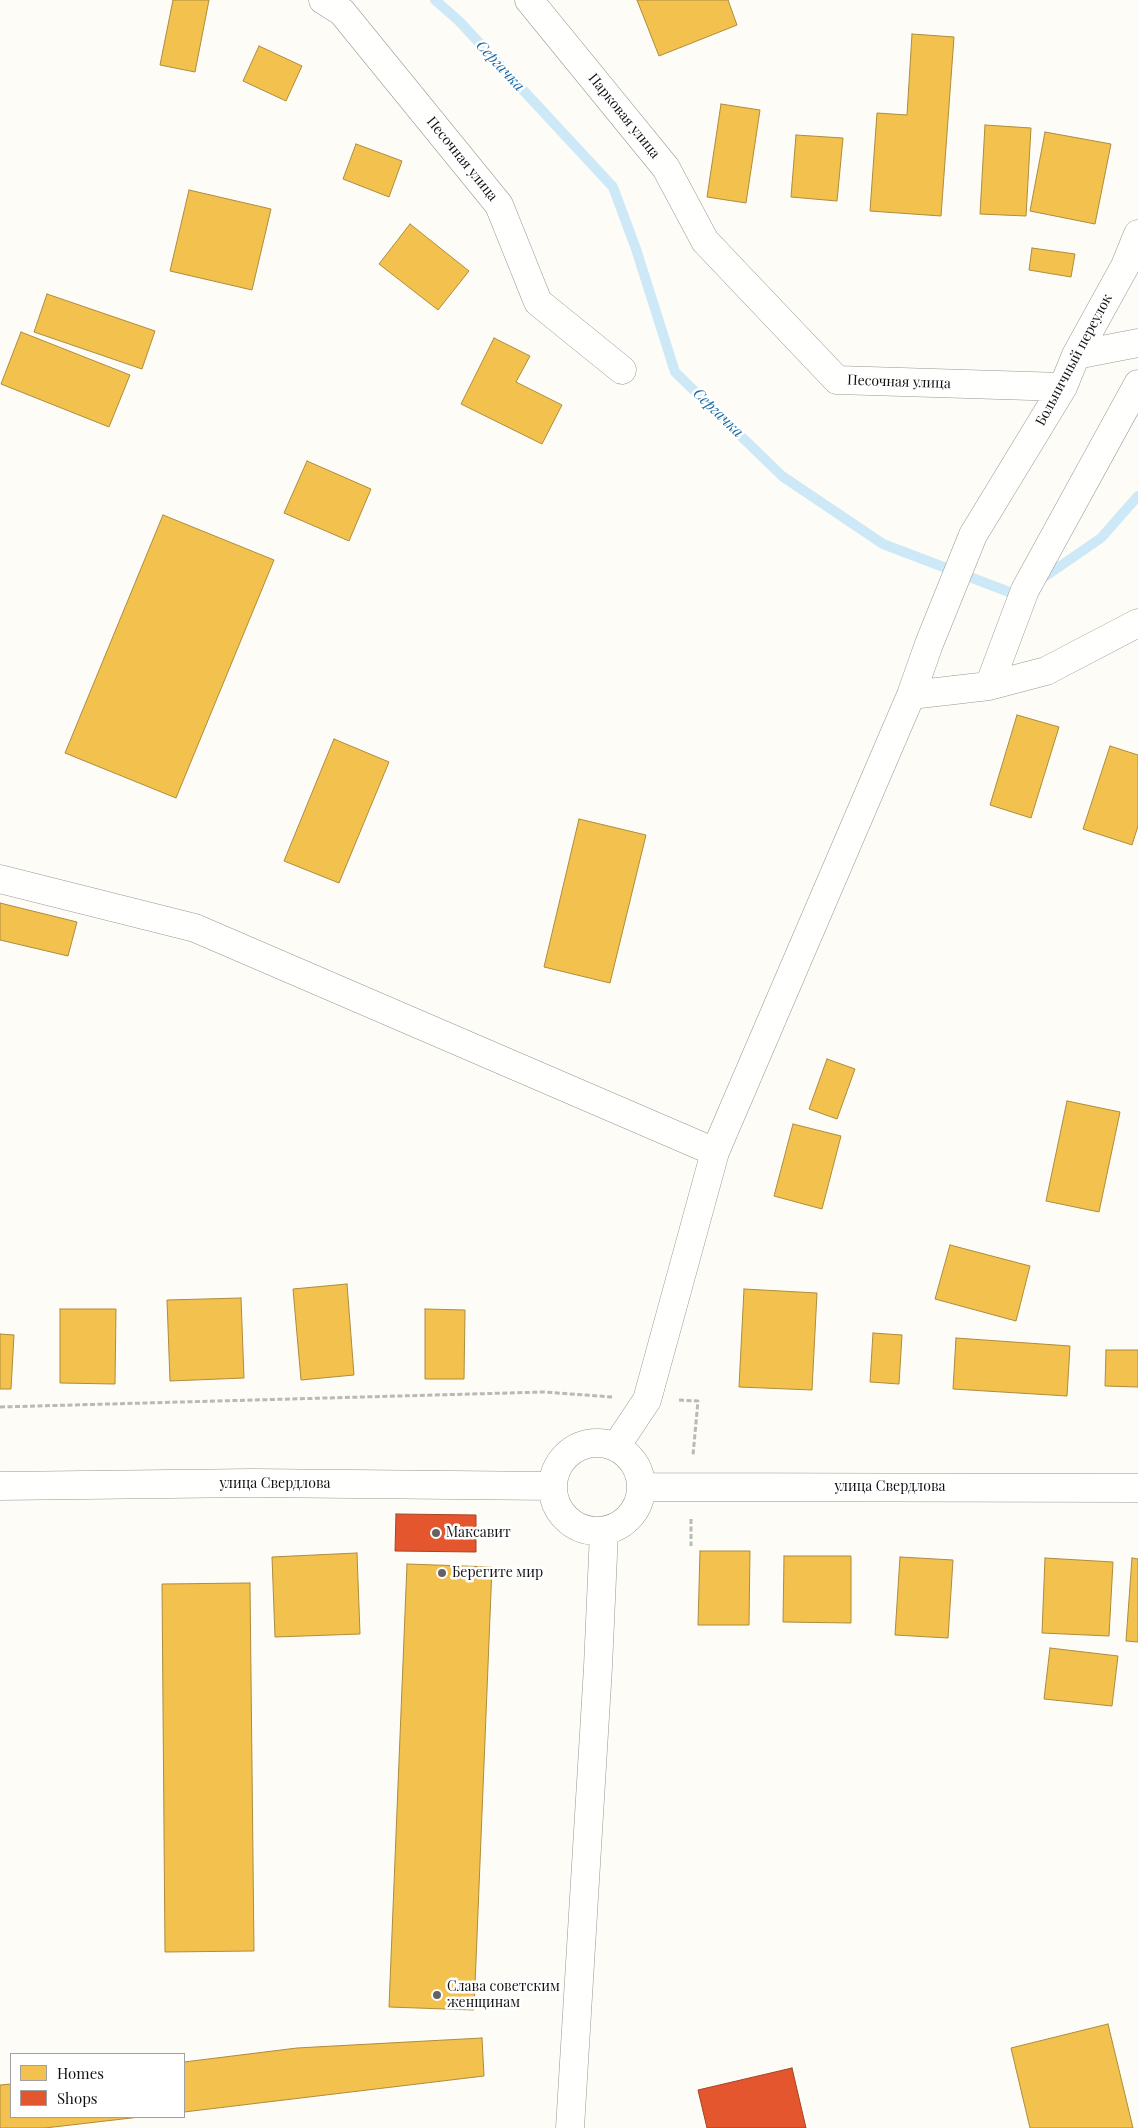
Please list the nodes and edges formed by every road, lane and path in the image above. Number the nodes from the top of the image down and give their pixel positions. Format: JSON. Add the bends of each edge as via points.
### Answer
{"nodes":[{"id":1,"x":323,"y":0,"type":"edge"},
{"id":2,"x":529,"y":0,"type":"edge"},
{"id":3,"x":1138,"y":234,"type":"edge"},
{"id":4,"x":705,"y":241,"type":"joint"},
{"id":5,"x":1138,"y":343,"type":"edge"},
{"id":6,"x":1076,"y":356,"type":"junction"},
{"id":7,"x":622,"y":370,"type":"dead end"},
{"id":8,"x":1138,"y":384,"type":"edge"},
{"id":9,"x":1063,"y":387,"type":"junction"},
{"id":10,"x":1138,"y":623,"type":"edge"},
{"id":11,"x":989,"y":686,"type":"junction"},
{"id":12,"x":911,"y":695,"type":"junction"},
{"id":13,"x":0,"y":879,"type":"edge"},
{"id":14,"x":715,"y":1152,"type":"junction"},
{"id":15,"x":647,"y":1400,"type":"junction"},
{"id":16,"x":0,"y":1407,"type":"edge"},
{"id":17,"x":617,"y":1445,"type":"junction"},
{"id":18,"x":0,"y":1486,"type":"edge"},
{"id":19,"x":551,"y":1486,"type":"junction"},
{"id":20,"x":690,"y":1486,"type":"junction"},
{"id":21,"x":643,"y":1487,"type":"junction"},
{"id":22,"x":1138,"y":1488,"type":"edge"},
{"id":23,"x":604,"y":1532,"type":"junction"},
{"id":24,"x":691,"y":1546,"type":"dead end"},
{"id":25,"x":570,"y":2128,"type":"edge"}],
"edges":[{"from":1,"to":7,"type":"street","name":"Песочная улица","via":[[342,12],[499,205],[538,302]]},
{"from":2,"to":4,"type":"street","name":"Парковая улица","via":[[666,168]]},
{"from":3,"to":6,"type":"street","name":"Больничный переулок"},
{"from":4,"to":9,"type":"street","name":"Песочная улица","via":[[837,380]]},
{"from":5,"to":6,"type":"street"},
{"from":6,"to":9,"type":"street","name":"Больничный переулок"},
{"from":8,"to":11,"type":"street","via":[[1025,590]]},
{"from":9,"to":12,"type":"street","name":"Больничный переулок","via":[[973,535]]},
{"from":10,"to":11,"type":"street","via":[[1046,671]]},
{"from":11,"to":12,"type":"street"},
{"from":12,"to":14,"type":"street","name":"Больничный переулок"},
{"from":13,"to":14,"type":"street","via":[[195,928]]},
{"from":14,"to":15,"type":"street","name":"Больничный переулок"},
{"from":15,"to":16,"type":"path","via":[[544,1392]]},
{"from":15,"to":17,"type":"street","name":"Больничный переулок"},
{"from":15,"to":20,"type":"path","via":[[698,1401]]},
{"from":17,"to":19,"type":"street","via":[[587,1442],[562,1458]]},
{"from":17,"to":21,"type":"street","via":[[636,1463]]},
{"from":18,"to":19,"type":"street","name":"улица Свердлова","via":[[253,1483]]},
{"from":19,"to":23,"type":"street","via":[[558,1511],[578,1528]]},
{"from":20,"to":21,"type":"street","name":"улица Свердлова"},
{"from":20,"to":22,"type":"street","name":"улица Свердлова"},
{"from":20,"to":24,"type":"path"},
{"from":21,"to":23,"type":"street","via":[[631,1517]]},
{"from":23,"to":25,"type":"street"}]}
